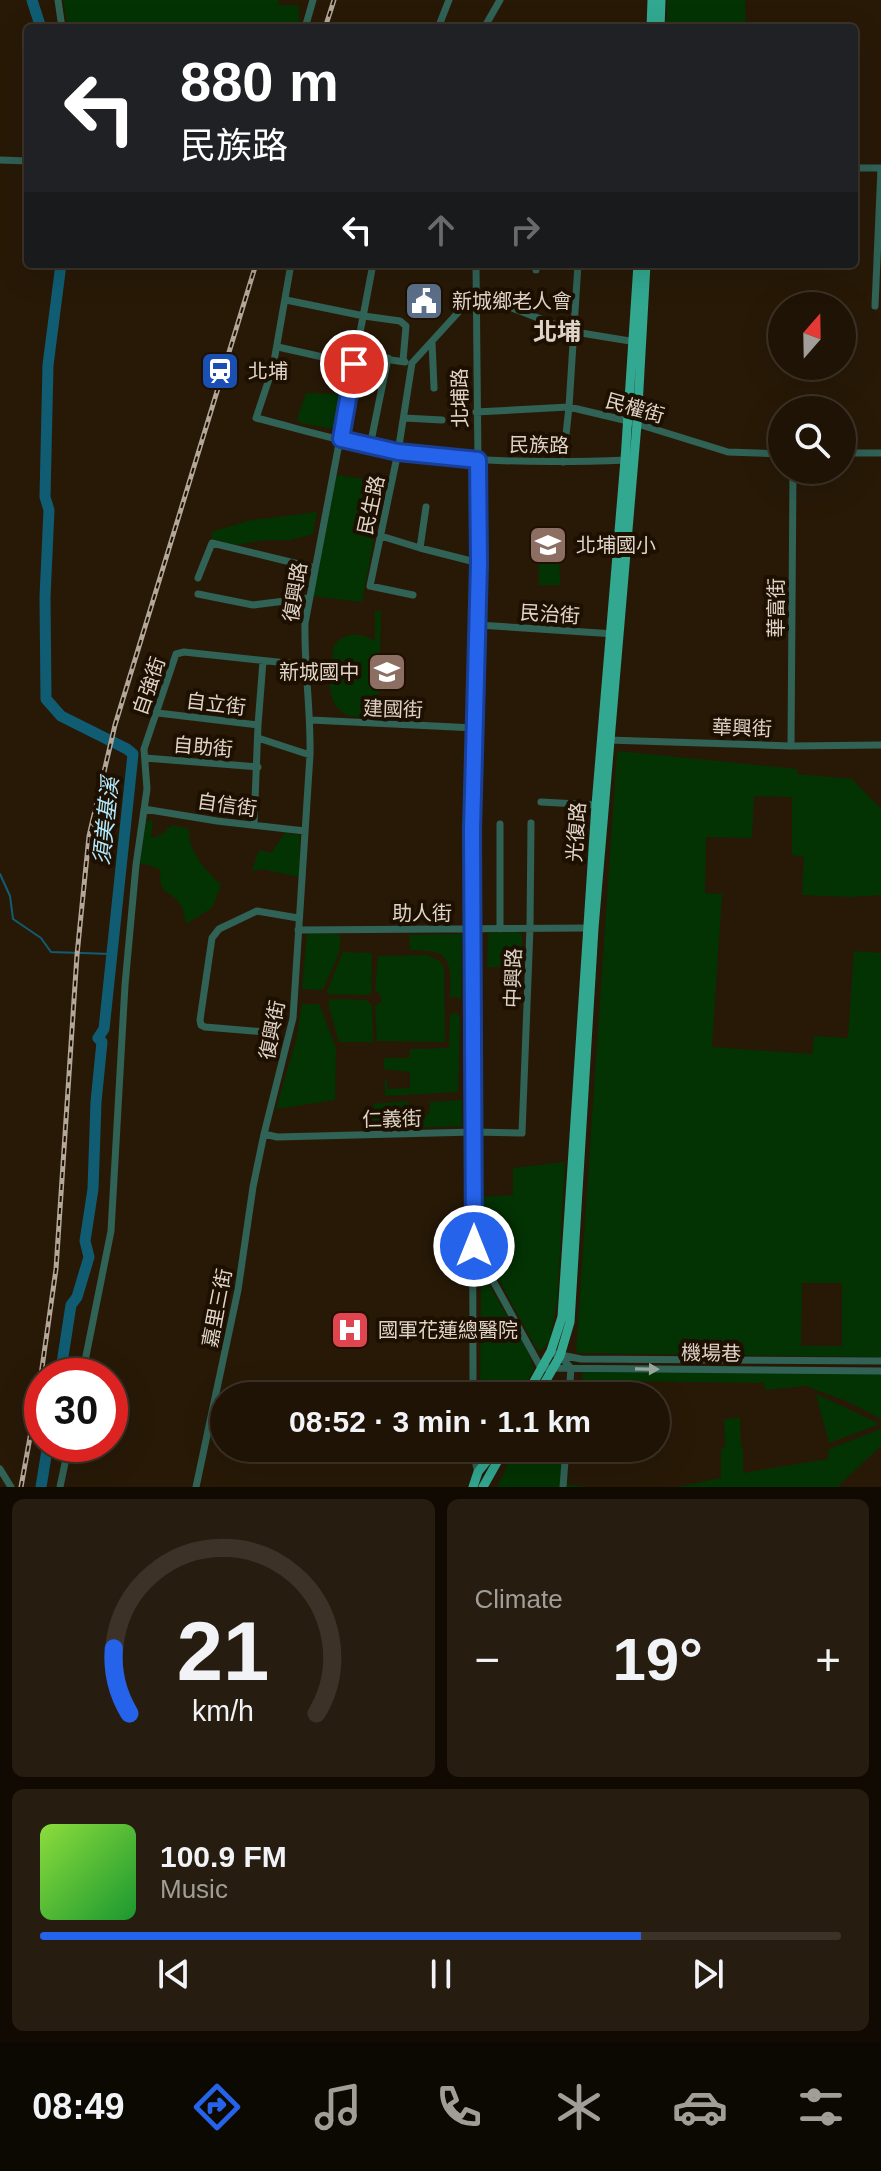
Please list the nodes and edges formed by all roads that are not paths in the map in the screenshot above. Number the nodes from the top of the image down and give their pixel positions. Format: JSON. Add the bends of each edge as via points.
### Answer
{"nodes":[{"id":1,"x":58,"y":0,"type":"edge"},
{"id":2,"x":313,"y":0,"type":"edge"},
{"id":3,"x":449,"y":0,"type":"edge"},
{"id":4,"x":500,"y":0,"type":"edge"},
{"id":5,"x":652,"y":0,"type":"edge"},
{"id":6,"x":661,"y":0,"type":"edge"},
{"id":7,"x":61,"y":24,"type":"edge"},
{"id":8,"x":306,"y":24,"type":"edge"},
{"id":9,"x":440,"y":24,"type":"edge"},
{"id":10,"x":486,"y":24,"type":"edge"},
{"id":11,"x":651,"y":24,"type":"edge"},
{"id":12,"x":660,"y":24,"type":"edge"},
{"id":13,"x":0,"y":160,"type":"edge"},
{"id":14,"x":24,"y":161,"type":"edge"},
{"id":15,"x":858,"y":168,"type":"edge"},
{"id":16,"x":881,"y":168,"type":"edge"},
{"id":17,"x":290,"y":268,"type":"edge"},
{"id":18,"x":372,"y":268,"type":"edge"},
{"id":19,"x":476,"y":268,"type":"edge"},
{"id":20,"x":578,"y":268,"type":"edge"},
{"id":21,"x":638,"y":268,"type":"edge"},
{"id":22,"x":646,"y":268,"type":"edge"},
{"id":23,"x":475,"y":294,"type":"junction"},
{"id":24,"x":286,"y":300,"type":"junction"},
{"id":25,"x":875,"y":306,"type":"dead end"},
{"id":26,"x":364,"y":316,"type":"junction"},
{"id":27,"x":575,"y":332,"type":"junction"},
{"id":28,"x":432,"y":342,"type":"junction"},
{"id":29,"x":637,"y":342,"type":"junction"},
{"id":30,"x":278,"y":347,"type":"junction"},
{"id":31,"x":388,"y":358,"type":"junction"},
{"id":32,"x":355,"y":360,"type":"junction"},
{"id":33,"x":403,"y":361,"type":"junction"},
{"id":34,"x":412,"y":363,"type":"junction"},
{"id":35,"x":434,"y":388,"type":"dead end"},
{"id":36,"x":569,"y":407,"type":"junction"},
{"id":37,"x":476,"y":412,"type":"junction"},
{"id":38,"x":404,"y":418,"type":"junction"},
{"id":39,"x":442,"y":420,"type":"dead end"},
{"id":40,"x":632,"y":422,"type":"junction"},
{"id":41,"x":341,"y":439,"type":"junction"},
{"id":42,"x":370,"y":446,"type":"junction"},
{"id":43,"x":398,"y":452,"type":"junction"},
{"id":44,"x":768,"y":453,"type":"edge"},
{"id":45,"x":856,"y":453,"type":"edge"},
{"id":46,"x":881,"y":453,"type":"edge"},
{"id":47,"x":478,"y":460,"type":"junction"},
{"id":48,"x":629,"y":460,"type":"junction"},
{"id":49,"x":563,"y":462,"type":"junction"},
{"id":50,"x":793,"y":484,"type":"edge"},
{"id":51,"x":426,"y":507,"type":"dead end"},
{"id":52,"x":381,"y":536,"type":"junction"},
{"id":53,"x":420,"y":548,"type":"junction"},
{"id":54,"x":479,"y":563,"type":"junction"},
{"id":55,"x":315,"y":568,"type":"junction"},
{"id":56,"x":198,"y":578,"type":"dead end"},
{"id":57,"x":198,"y":594,"type":"dead end"},
{"id":58,"x":413,"y":595,"type":"dead end"},
{"id":59,"x":309,"y":598,"type":"junction"},
{"id":60,"x":478,"y":625,"type":"junction"},
{"id":61,"x":615,"y":634,"type":"junction"},
{"id":62,"x":263,"y":661,"type":"junction"},
{"id":63,"x":306,"y":665,"type":"junction"},
{"id":64,"x":158,"y":713,"type":"junction"},
{"id":65,"x":311,"y":720,"type":"junction"},
{"id":66,"x":258,"y":725,"type":"junction"},
{"id":67,"x":475,"y":728,"type":"junction"},
{"id":68,"x":258,"y":738,"type":"junction"},
{"id":69,"x":606,"y":740,"type":"junction"},
{"id":70,"x":881,"y":745,"type":"edge"},
{"id":71,"x":791,"y":746,"type":"junction"},
{"id":72,"x":310,"y":755,"type":"junction"},
{"id":73,"x":145,"y":758,"type":"junction"},
{"id":74,"x":258,"y":767,"type":"junction"},
{"id":75,"x":541,"y":802,"type":"dead end"},
{"id":76,"x":596,"y":805,"type":"junction"},
{"id":77,"x":144,"y":809,"type":"junction"},
{"id":78,"x":531,"y":823,"type":"dead end"},
{"id":79,"x":500,"y":824,"type":"dead end"},
{"id":80,"x":254,"y":825,"type":"junction"},
{"id":81,"x":305,"y":831,"type":"junction"},
{"id":82,"x":298,"y":918,"type":"junction"},
{"id":83,"x":530,"y":928,"type":"junction"},
{"id":84,"x":591,"y":928,"type":"junction"},
{"id":85,"x":473,"y":929,"type":"junction"},
{"id":86,"x":500,"y":929,"type":"junction"},
{"id":87,"x":298,"y":930,"type":"junction"},
{"id":88,"x":266,"y":1032,"type":"dead end"},
{"id":89,"x":474,"y":1132,"type":"junction"},
{"id":90,"x":522,"y":1133,"type":"joint"},
{"id":91,"x":264,"y":1134,"type":"junction"},
{"id":92,"x":474,"y":1246,"type":"junction"},
{"id":93,"x":555,"y":1354,"type":"junction"},
{"id":94,"x":86,"y":1358,"type":"edge"},
{"id":95,"x":612,"y":1359,"type":"junction"},
{"id":96,"x":881,"y":1361,"type":"edge"},
{"id":97,"x":554,"y":1367,"type":"junction"},
{"id":98,"x":541,"y":1368,"type":"junction"},
{"id":99,"x":571,"y":1368,"type":"junction"},
{"id":100,"x":612,"y":1368,"type":"junction"},
{"id":101,"x":881,"y":1371,"type":"edge"},
{"id":102,"x":473,"y":1382,"type":"edge"},
{"id":103,"x":534,"y":1382,"type":"edge"},
{"id":104,"x":545,"y":1382,"type":"edge"},
{"id":105,"x":570,"y":1382,"type":"edge"},
{"id":106,"x":65,"y":1462,"type":"edge"},
{"id":107,"x":476,"y":1462,"type":"edge"},
{"id":108,"x":486,"y":1462,"type":"edge"},
{"id":109,"x":497,"y":1462,"type":"edge"},
{"id":110,"x":565,"y":1462,"type":"edge"},
{"id":111,"x":0,"y":1469,"type":"edge"},
{"id":112,"x":478,"y":1472,"type":"junction"},
{"id":113,"x":11,"y":1487,"type":"edge"},
{"id":114,"x":60,"y":1487,"type":"edge"},
{"id":115,"x":196,"y":1487,"type":"edge"},
{"id":116,"x":473,"y":1487,"type":"edge"},
{"id":117,"x":483,"y":1487,"type":"edge"},
{"id":118,"x":563,"y":1487,"type":"edge"}],
"edges":[{"from":1,"to":7,"type":"street"},
{"from":2,"to":8,"type":"street"},
{"from":3,"to":9,"type":"street"},
{"from":4,"to":10,"type":"street"},
{"from":5,"to":11,"type":"main road"},
{"from":6,"to":12,"type":"main road"},
{"from":13,"to":14,"type":"street"},
{"from":15,"to":16,"type":"street"},
{"from":16,"to":25,"type":"street"},
{"from":17,"to":24,"type":"street"},
{"from":18,"to":26,"type":"street","name":"復興路"},
{"from":19,"to":23,"type":"street","name":"北埔路"},
{"from":20,"to":27,"type":"street"},
{"from":21,"to":29,"type":"main road","name":"光復路"},
{"from":22,"to":29,"type":"main road","name":"光復路"},
{"from":23,"to":27,"type":"street"},
{"from":23,"to":28,"type":"street"},
{"from":23,"to":37,"type":"street","name":"北埔路"},
{"from":24,"to":26,"type":"street"},
{"from":24,"to":30,"type":"street"},
{"from":26,"to":32,"type":"street","name":"復興路"},
{"from":26,"to":33,"type":"street","via":[[406,326]]},
{"from":27,"to":29,"type":"street"},
{"from":27,"to":36,"type":"street"},
{"from":28,"to":34,"type":"street"},
{"from":28,"to":35,"type":"street"},
{"from":29,"to":40,"type":"main road","name":"光復路"},
{"from":30,"to":32,"type":"street"},
{"from":30,"to":41,"type":"street","name":"民族路","via":[[256,418]]},
{"from":31,"to":32,"type":"street"},
{"from":31,"to":33,"type":"street"},
{"from":31,"to":42,"type":"street"},
{"from":32,"to":41,"type":"street","name":"復興路"},
{"from":33,"to":34,"type":"street"},
{"from":34,"to":38,"type":"street","name":"民生路"},
{"from":36,"to":37,"type":"street","name":"民權街"},
{"from":36,"to":40,"type":"street","name":"民權街"},
{"from":36,"to":49,"type":"street"},
{"from":37,"to":47,"type":"street","name":"北埔路"},
{"from":38,"to":39,"type":"street"},
{"from":38,"to":43,"type":"street","name":"民生路"},
{"from":40,"to":44,"type":"street","name":"民權街","via":[[728,452]]},
{"from":40,"to":48,"type":"main road","name":"光復路"},
{"from":41,"to":42,"type":"street","name":"民族路"},
{"from":41,"to":55,"type":"street","name":"復興路"},
{"from":42,"to":43,"type":"street","name":"民族路"},
{"from":43,"to":47,"type":"street","name":"民族路"},
{"from":43,"to":52,"type":"street","name":"民生路"},
{"from":45,"to":46,"type":"street"},
{"from":47,"to":49,"type":"street","name":"民族路"},
{"from":47,"to":54,"type":"street","name":"北埔路"},
{"from":48,"to":49,"type":"street","name":"民族路"},
{"from":48,"to":61,"type":"main road","name":"光復路"},
{"from":50,"to":71,"type":"street","name":"華富街"},
{"from":51,"to":53,"type":"street"},
{"from":52,"to":53,"type":"street"},
{"from":52,"to":58,"type":"street","name":"民生路","via":[[370,586]]},
{"from":53,"to":54,"type":"street"},
{"from":54,"to":60,"type":"street","name":"北埔路"},
{"from":55,"to":56,"type":"street","via":[[212,543]]},
{"from":55,"to":59,"type":"street","name":"復興路"},
{"from":57,"to":59,"type":"street","via":[[253,605]]},
{"from":59,"to":63,"type":"street","name":"復興路"},
{"from":60,"to":61,"type":"street","name":"民治街"},
{"from":60,"to":67,"type":"street","name":"北埔路"},
{"from":61,"to":69,"type":"main road","name":"光復路"},
{"from":62,"to":63,"type":"street","name":"自強街"},
{"from":62,"to":64,"type":"street","name":"自強街","via":[[176,654]]},
{"from":62,"to":66,"type":"street"},
{"from":63,"to":65,"type":"street","name":"復興路"},
{"from":64,"to":66,"type":"street","name":"自立街"},
{"from":64,"to":73,"type":"street","name":"自強街"},
{"from":65,"to":67,"type":"street","name":"建國街"},
{"from":65,"to":72,"type":"street","name":"復興路"},
{"from":66,"to":68,"type":"street","name":"自立街"},
{"from":67,"to":85,"type":"street","name":"北埔路"},
{"from":68,"to":72,"type":"street"},
{"from":68,"to":74,"type":"street","name":"自立街"},
{"from":69,"to":71,"type":"street","name":"華興街"},
{"from":69,"to":76,"type":"main road","name":"光復路"},
{"from":69,"to":84,"type":"main road","name":"光復路"},
{"from":70,"to":71,"type":"street","name":"華興街"},
{"from":72,"to":81,"type":"street","name":"復興路"},
{"from":73,"to":74,"type":"street","name":"自助街"},
{"from":73,"to":77,"type":"street","name":"自強街"},
{"from":74,"to":80,"type":"street","name":"自立街"},
{"from":75,"to":76,"type":"street"},
{"from":76,"to":84,"type":"main road","name":"光復路"},
{"from":77,"to":80,"type":"street","name":"自信街"},
{"from":77,"to":94,"type":"street","name":"自強街","via":[[125,985],[111,1231]]},
{"from":78,"to":83,"type":"street","name":"中興路"},
{"from":79,"to":86,"type":"street"},
{"from":80,"to":81,"type":"street","name":"自信街"},
{"from":81,"to":82,"type":"street","name":"復興路"},
{"from":82,"to":87,"type":"street","name":"復興路"},
{"from":82,"to":88,"type":"street","via":[[257,911],[219,929],[212,938],[201,1025]]},
{"from":83,"to":84,"type":"street","name":"助人街"},
{"from":83,"to":86,"type":"street","name":"助人街"},
{"from":83,"to":90,"type":"street","name":"中興路"},
{"from":84,"to":93,"type":"main road","name":"光復路","via":[[570,1322]]},
{"from":85,"to":86,"type":"street","name":"助人街"},
{"from":85,"to":87,"type":"street","name":"助人街"},
{"from":85,"to":89,"type":"street","name":"北埔路"},
{"from":87,"to":91,"type":"street","name":"復興街","via":[[293,1018]]},
{"from":89,"to":90,"type":"street","name":"仁義街"},
{"from":89,"to":91,"type":"street","name":"仁義街"},
{"from":89,"to":92,"type":"street","name":"北埔路"},
{"from":91,"to":115,"type":"street","name":"嘉里三街"},
{"from":92,"to":98,"type":"street"},
{"from":92,"to":102,"type":"street","name":"北埔路"},
{"from":93,"to":95,"type":"street","name":"機場巷"},
{"from":93,"to":97,"type":"main road","name":"光復路"},
{"from":93,"to":98,"type":"main road","name":"光復路"},
{"from":93,"to":99,"type":"street"},
{"from":95,"to":96,"type":"street","name":"機場巷"},
{"from":95,"to":100,"type":"street"},
{"from":97,"to":98,"type":"street","name":"機場巷"},
{"from":97,"to":99,"type":"street","name":"機場巷"},
{"from":97,"to":104,"type":"main road","name":"光復路"},
{"from":98,"to":103,"type":"main road","name":"光復路"},
{"from":99,"to":100,"type":"street","name":"機場巷"},
{"from":99,"to":105,"type":"street"},
{"from":100,"to":101,"type":"street","name":"機場巷","one_way":true},
{"from":106,"to":114,"type":"street"},
{"from":107,"to":112,"type":"street"},
{"from":108,"to":112,"type":"main road"},
{"from":109,"to":117,"type":"main road"},
{"from":110,"to":118,"type":"street"},
{"from":111,"to":113,"type":"street"},
{"from":112,"to":116,"type":"main road"},
{"from":112,"to":117,"type":"street"}]}
